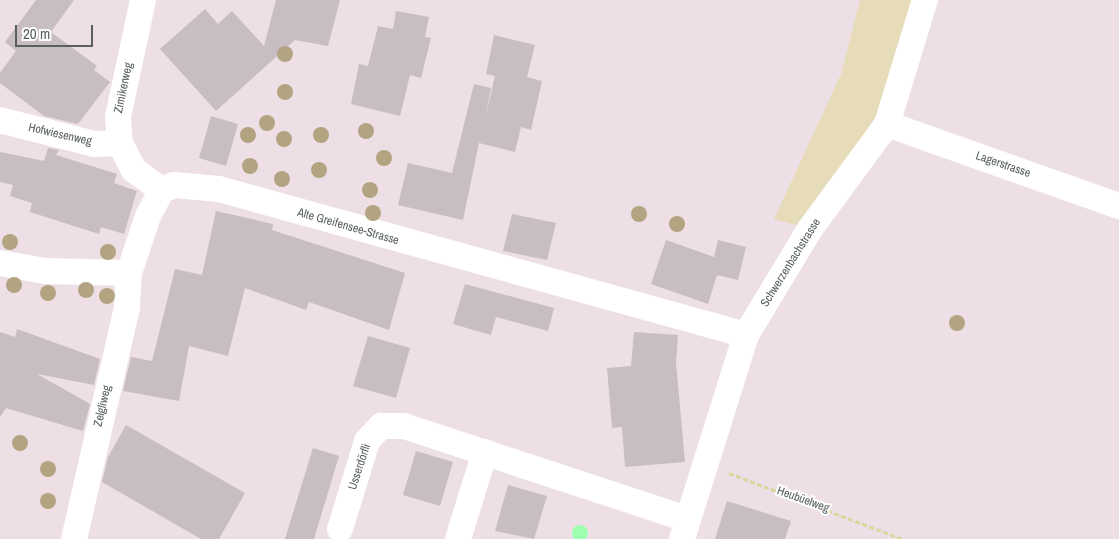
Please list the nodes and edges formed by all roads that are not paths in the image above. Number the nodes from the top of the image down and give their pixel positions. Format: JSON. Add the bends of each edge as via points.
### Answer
{"nodes":[{"id":1,"x":143,"y":0,"type":"edge"},
{"id":2,"x":925,"y":0,"type":"edge"},
{"id":3,"x":0,"y":120,"type":"edge"},
{"id":4,"x":887,"y":124,"type":"junction"},
{"id":5,"x":120,"y":143,"type":"junction"},
{"id":6,"x":162,"y":190,"type":"junction"},
{"id":7,"x":1119,"y":206,"type":"edge"},
{"id":8,"x":0,"y":263,"type":"edge"},
{"id":9,"x":130,"y":272,"type":"junction"},
{"id":10,"x":746,"y":336,"type":"junction"},
{"id":11,"x":485,"y":452,"type":"junction"},
{"id":12,"x":340,"y":529,"type":"dead end"},
{"id":13,"x":685,"y":529,"type":"edge"},
{"id":14,"x":74,"y":539,"type":"edge"},
{"id":15,"x":458,"y":539,"type":"edge"}],
"edges":[{"from":1,"to":5,"type":"street","name":"Zimikerweg","via":[[118,116]]},
{"from":2,"to":4,"type":"street","name":"Schwerzenbachstrasse"},
{"from":3,"to":5,"type":"street","name":"Hofwiesenweg","via":[[95,144]]},
{"from":4,"to":7,"type":"street","name":"Lagerstrasse"},
{"from":4,"to":10,"type":"street","name":"Schwerzenbachstrasse","via":[[810,230]]},
{"from":5,"to":6,"type":"street","name":"Zimikerweg","via":[[134,170]]},
{"from":6,"to":9,"type":"street","via":[[148,216]]},
{"from":6,"to":10,"type":"street","name":"Alte Greifensee-Strasse","via":[[174,184],[219,189]]},
{"from":8,"to":9,"type":"street","via":[[45,271]]},
{"from":9,"to":14,"type":"street","name":"Zelgliweg","via":[[127,308]]},
{"from":10,"to":13,"type":"street","name":"Schwerzenbachstrasse","via":[[703,463]]},
{"from":11,"to":12,"type":"street","name":"Usserdörfli","via":[[404,426],[381,426],[367,442]]},
{"from":11,"to":13,"type":"street","name":"Usserdörfli"},
{"from":11,"to":15,"type":"street"}]}
